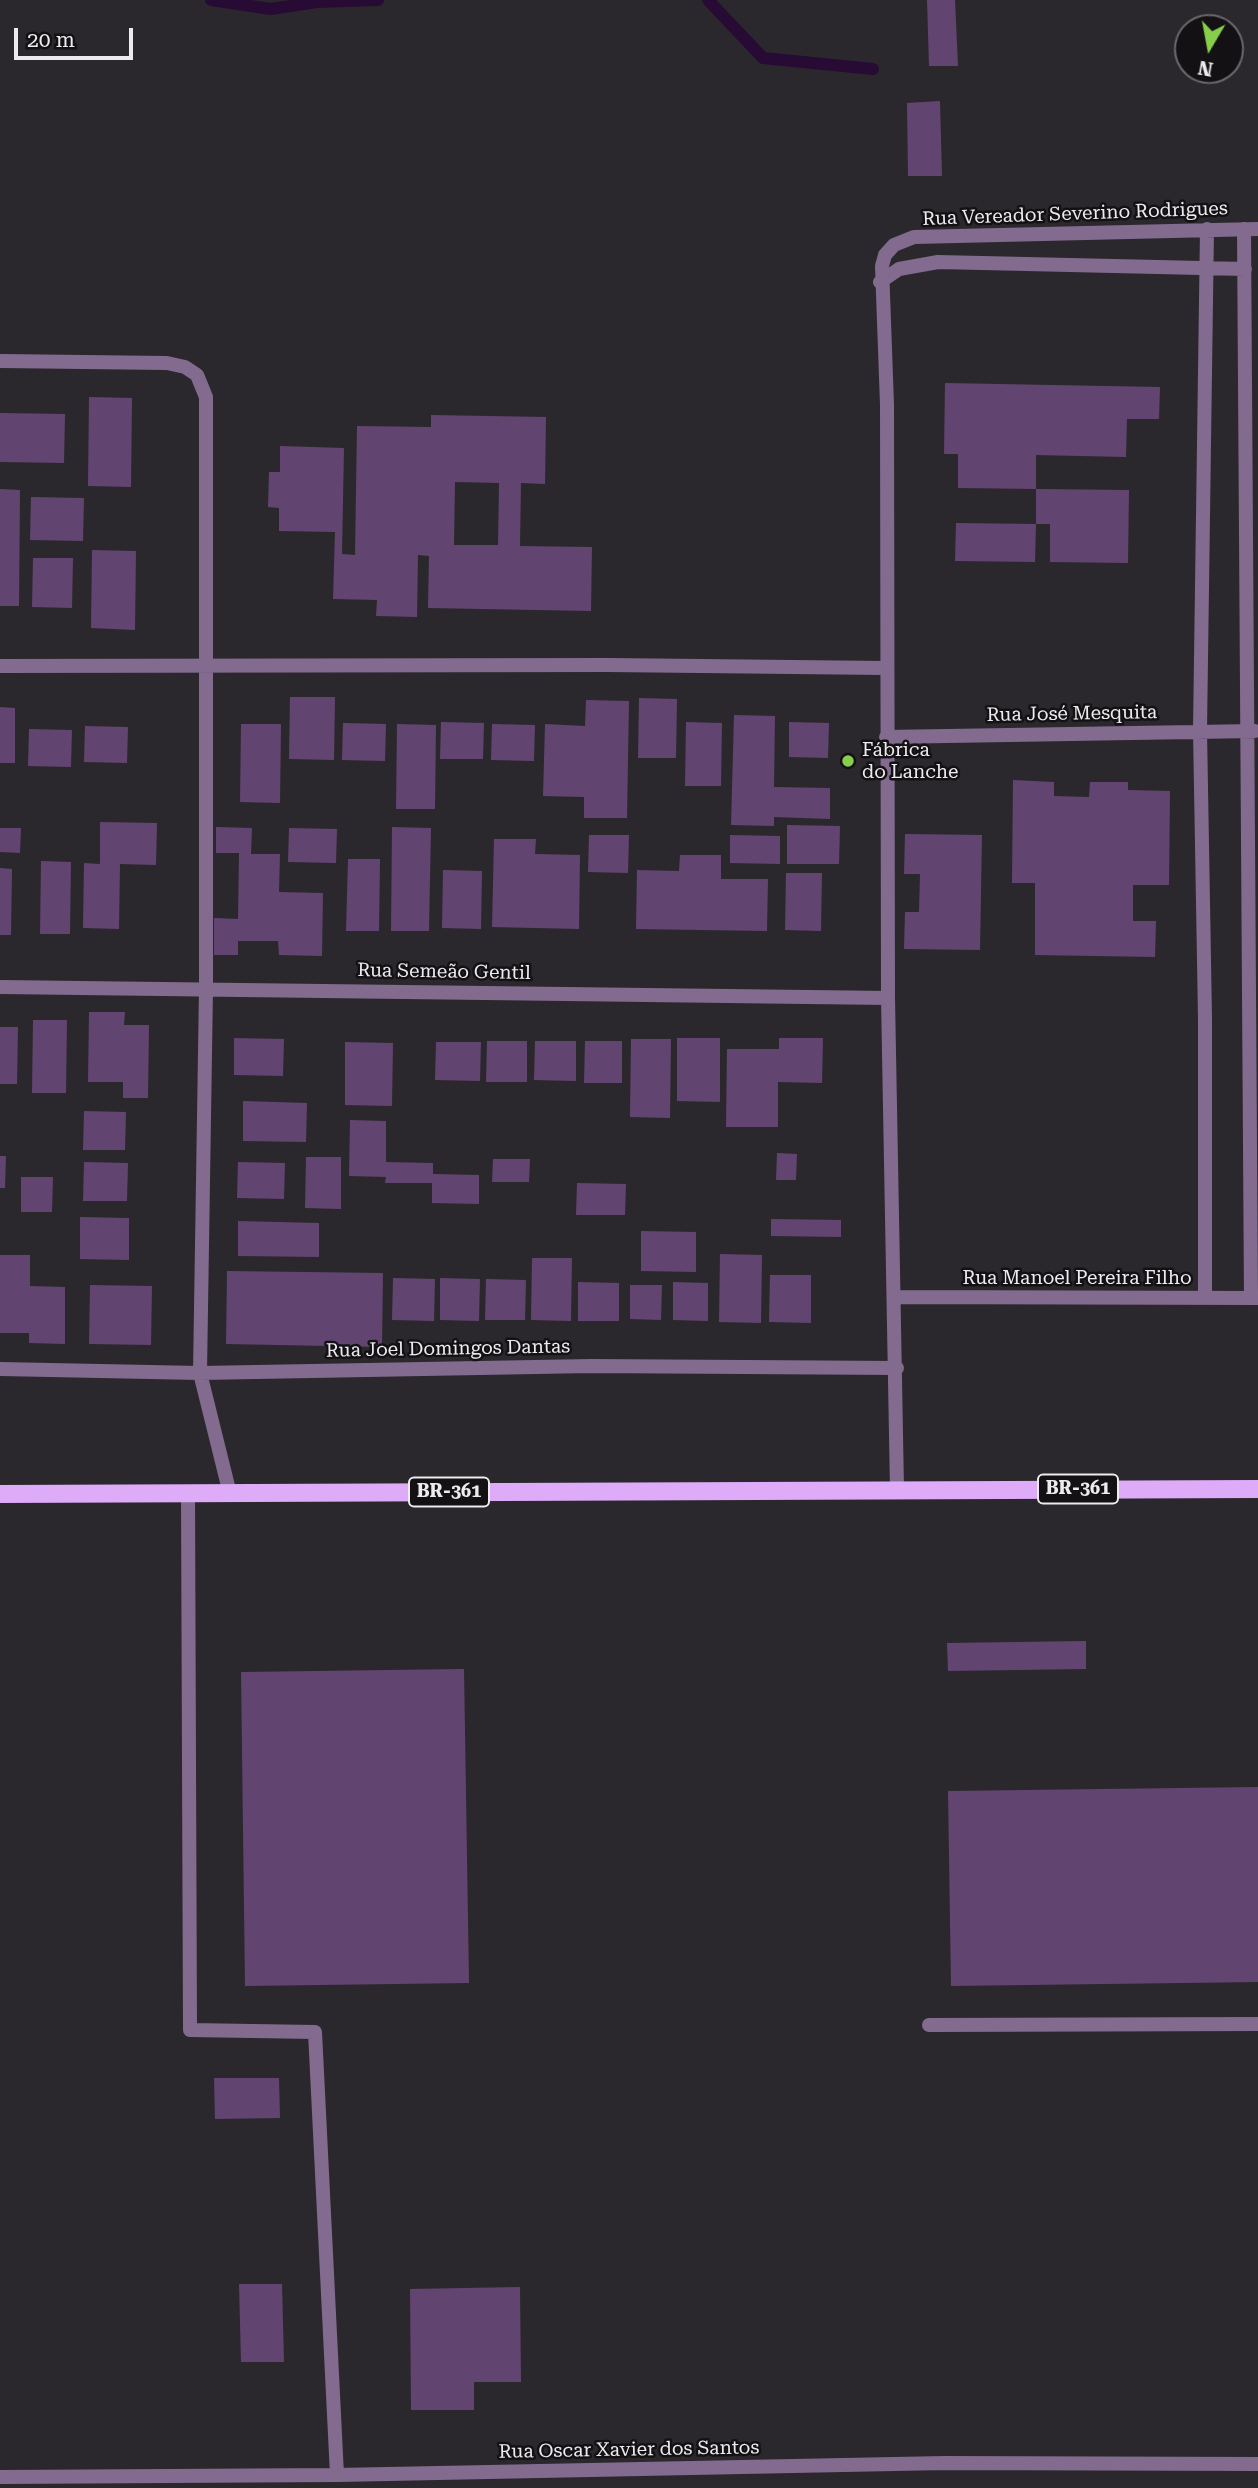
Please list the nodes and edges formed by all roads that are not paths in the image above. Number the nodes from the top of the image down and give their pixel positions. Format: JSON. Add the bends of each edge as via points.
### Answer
{"nodes":[{"id":1,"x":1207,"y":229,"type":"junction"},
{"id":2,"x":1251,"y":229,"type":"edge"},
{"id":3,"x":1245,"y":269,"type":"junction"},
{"id":4,"x":1206,"y":270,"type":"junction"},
{"id":5,"x":880,"y":282,"type":"junction"},
{"id":6,"x":0,"y":360,"type":"edge"},
{"id":7,"x":207,"y":664,"type":"junction"},
{"id":8,"x":0,"y":666,"type":"edge"},
{"id":9,"x":885,"y":668,"type":"junction"},
{"id":10,"x":1200,"y":730,"type":"junction"},
{"id":11,"x":1253,"y":731,"type":"edge"},
{"id":12,"x":886,"y":737,"type":"junction"},
{"id":13,"x":0,"y":987,"type":"edge"},
{"id":14,"x":206,"y":989,"type":"junction"},
{"id":15,"x":888,"y":998,"type":"junction"},
{"id":16,"x":895,"y":1297,"type":"junction"},
{"id":17,"x":1205,"y":1298,"type":"junction"},
{"id":18,"x":1254,"y":1298,"type":"edge"},
{"id":19,"x":897,"y":1368,"type":"junction"},
{"id":20,"x":0,"y":1369,"type":"edge"},
{"id":21,"x":201,"y":1373,"type":"junction"},
{"id":22,"x":897,"y":1489,"type":"junction"},
{"id":23,"x":1258,"y":1489,"type":"edge"},
{"id":24,"x":230,"y":1493,"type":"junction"},
{"id":25,"x":0,"y":1494,"type":"edge"},
{"id":26,"x":188,"y":1494,"type":"junction"},
{"id":27,"x":1258,"y":2024,"type":"edge"},
{"id":28,"x":929,"y":2025,"type":"dead end"},
{"id":29,"x":1258,"y":2464,"type":"edge"},
{"id":30,"x":337,"y":2475,"type":"junction"},
{"id":31,"x":0,"y":2477,"type":"edge"}],
"edges":[{"from":1,"to":2,"type":"street","name":"Rua Vereador Severino Rodrigues"},
{"from":1,"to":4,"type":"street"},
{"from":1,"to":5,"type":"street","name":"Rua Vereador Severino Rodrigues","via":[[914,237],[894,245],[885,255]]},
{"from":2,"to":3,"type":"street"},
{"from":3,"to":4,"type":"street"},
{"from":3,"to":11,"type":"street"},
{"from":4,"to":5,"type":"street","via":[[938,262],[899,269]]},
{"from":4,"to":10,"type":"street"},
{"from":5,"to":9,"type":"street","name":"Rua Vereador Severino Rodrigues","via":[[887,405]]},
{"from":6,"to":7,"type":"street","via":[[167,363],[197,375],[206,397]]},
{"from":7,"to":8,"type":"street"},
{"from":7,"to":9,"type":"street"},
{"from":7,"to":14,"type":"street"},
{"from":9,"to":12,"type":"street","name":"Rua Vereador Severino Rodrigues"},
{"from":10,"to":11,"type":"street","name":"Rua José Mesquita"},
{"from":10,"to":12,"type":"street","name":"Rua José Mesquita"},
{"from":10,"to":17,"type":"street"},
{"from":11,"to":18,"type":"street"},
{"from":12,"to":15,"type":"street","name":"Rua Vereador Severino Rodrigues"},
{"from":13,"to":14,"type":"street","name":"Rua Semeão Gentil"},
{"from":14,"to":15,"type":"street","name":"Rua Semeão Gentil"},
{"from":14,"to":21,"type":"street"},
{"from":15,"to":16,"type":"street","name":"Rua Vereador Severino Rodrigues"},
{"from":16,"to":17,"type":"street","name":"Rua Manoel Pereira Filho"},
{"from":16,"to":19,"type":"street","name":"Rua Vereador Severino Rodrigues"},
{"from":17,"to":18,"type":"street","name":"Rua Manoel Pereira Filho"},
{"from":19,"to":21,"type":"street","name":"Rua Joel Domingos Dantas","via":[[591,1366]]},
{"from":19,"to":22,"type":"street","name":"Rua Vereador Severino Rodrigues"},
{"from":20,"to":21,"type":"street","name":"Rua Joel Domingos Dantas"},
{"from":21,"to":24,"type":"street"},
{"from":22,"to":23,"type":"main road","number":"BR-361"},
{"from":22,"to":24,"type":"main road","number":"BR-361"},
{"from":24,"to":26,"type":"main road","number":"BR-361"},
{"from":25,"to":26,"type":"main road","number":"BR-361"},
{"from":26,"to":30,"type":"street","via":[[190,2030],[315,2032]]},
{"from":27,"to":28,"type":"street"},
{"from":29,"to":30,"type":"street","name":"Rua Oscar Xavier dos Santos","via":[[946,2463]]},
{"from":30,"to":31,"type":"street","name":"Rua Oscar Xavier dos Santos"}]}
